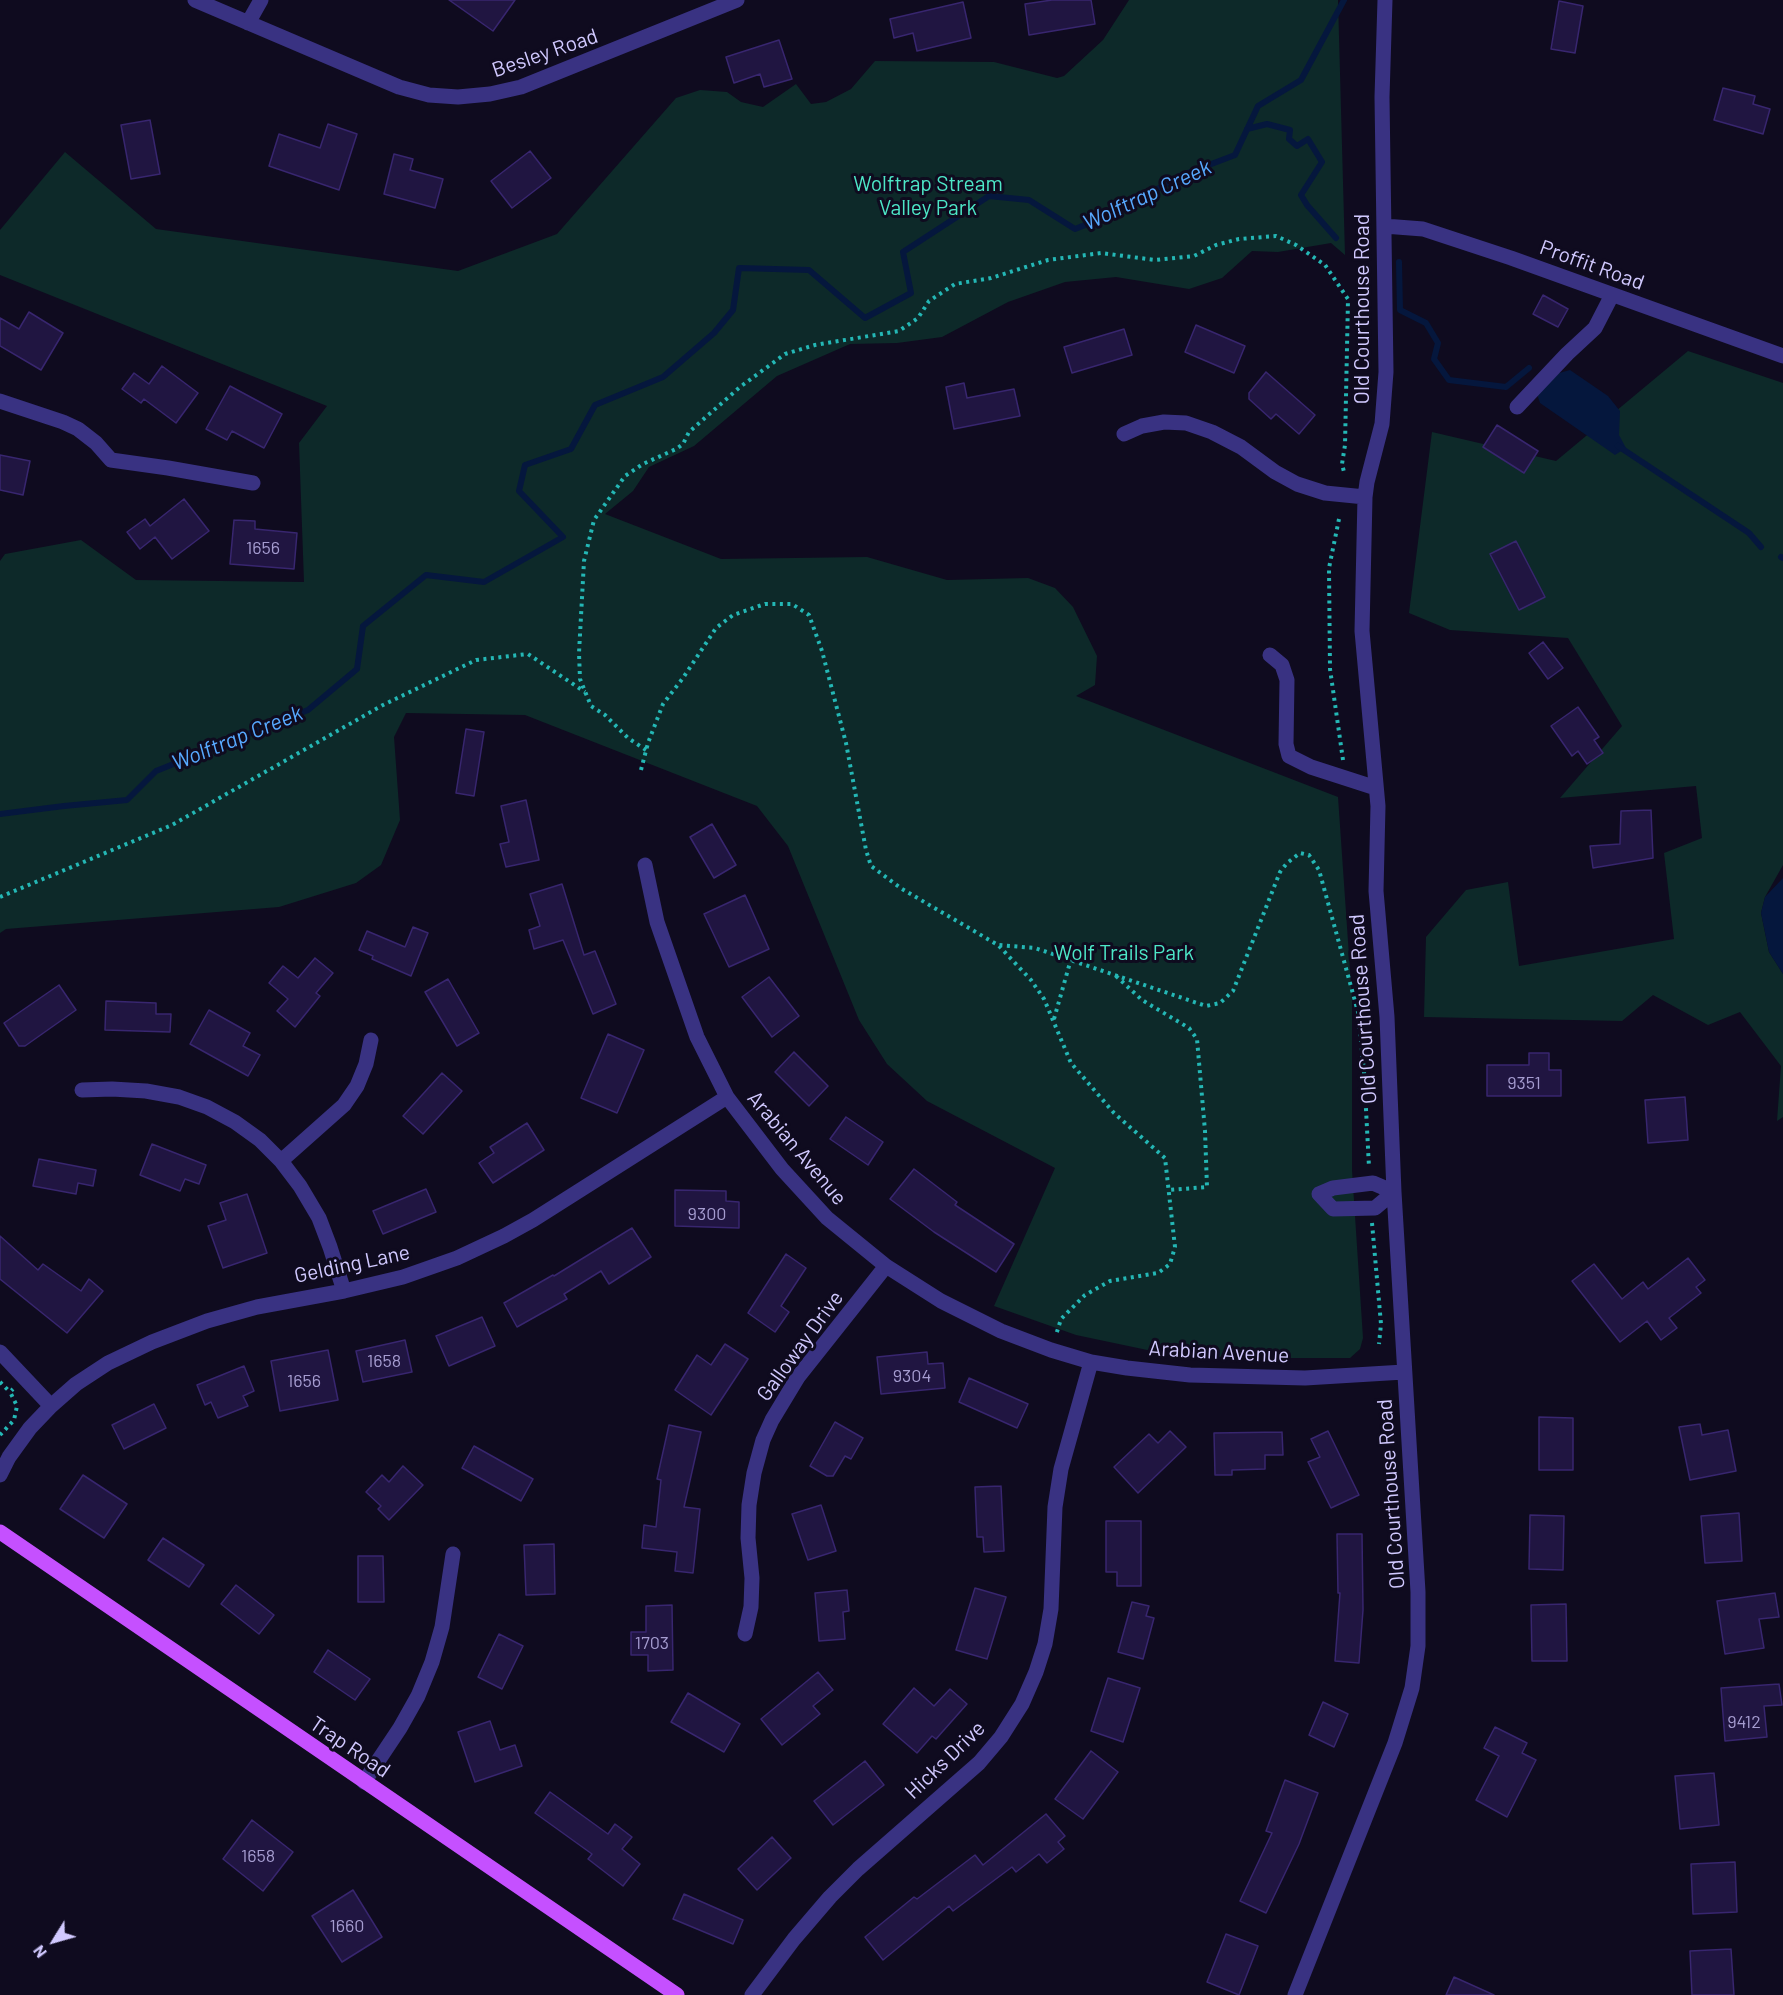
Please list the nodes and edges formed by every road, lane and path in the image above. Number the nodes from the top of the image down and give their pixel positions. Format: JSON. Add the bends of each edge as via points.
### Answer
{"nodes":[{"id":1,"x":195,"y":0,"type":"edge"},
{"id":2,"x":261,"y":0,"type":"edge"},
{"id":3,"x":737,"y":0,"type":"edge"},
{"id":4,"x":1385,"y":0,"type":"edge"},
{"id":5,"x":248,"y":23,"type":"junction"},
{"id":6,"x":1384,"y":226,"type":"junction"},
{"id":7,"x":1612,"y":295,"type":"junction"},
{"id":8,"x":1783,"y":356,"type":"edge"},
{"id":9,"x":0,"y":401,"type":"edge"},
{"id":10,"x":1517,"y":407,"type":"dead end"},
{"id":11,"x":1124,"y":434,"type":"dead end"},
{"id":12,"x":1344,"y":472,"type":"dead end"},
{"id":13,"x":252,"y":483,"type":"dead end"},
{"id":14,"x":1365,"y":497,"type":"junction"},
{"id":15,"x":1339,"y":519,"type":"dead end"},
{"id":16,"x":1270,"y":655,"type":"dead end"},
{"id":17,"x":585,"y":692,"type":"junction"},
{"id":18,"x":646,"y":750,"type":"junction"},
{"id":19,"x":641,"y":770,"type":"dead end"},
{"id":20,"x":1346,"y":778,"type":"junction"},
{"id":21,"x":1376,"y":788,"type":"junction"},
{"id":22,"x":645,"y":865,"type":"dead end"},
{"id":23,"x":0,"y":897,"type":"edge"},
{"id":24,"x":998,"y":945,"type":"junction"},
{"id":25,"x":1071,"y":959,"type":"junction"},
{"id":26,"x":1114,"y":974,"type":"junction"},
{"id":27,"x":1054,"y":1020,"type":"junction"},
{"id":28,"x":371,"y":1040,"type":"dead end"},
{"id":29,"x":82,"y":1090,"type":"dead end"},
{"id":30,"x":727,"y":1097,"type":"junction"},
{"id":31,"x":281,"y":1161,"type":"junction"},
{"id":32,"x":1370,"y":1184,"type":"junction"},
{"id":33,"x":1169,"y":1190,"type":"junction"},
{"id":34,"x":1394,"y":1192,"type":"junction"},
{"id":35,"x":1371,"y":1208,"type":"junction"},
{"id":36,"x":886,"y":1266,"type":"junction"},
{"id":37,"x":344,"y":1291,"type":"junction"},
{"id":38,"x":1379,"y":1344,"type":"dead end"},
{"id":39,"x":1051,"y":1350,"type":"junction"},
{"id":40,"x":0,"y":1352,"type":"edge"},
{"id":41,"x":1091,"y":1362,"type":"junction"},
{"id":42,"x":1404,"y":1372,"type":"junction"},
{"id":43,"x":25,"y":1379,"type":"junction"},
{"id":44,"x":0,"y":1382,"type":"edge"},
{"id":45,"x":10,"y":1392,"type":"junction"},
{"id":46,"x":51,"y":1406,"type":"junction"},
{"id":47,"x":0,"y":1435,"type":"edge"},
{"id":48,"x":0,"y":1475,"type":"edge"},
{"id":49,"x":0,"y":1532,"type":"edge"},
{"id":50,"x":453,"y":1554,"type":"dead end"},
{"id":51,"x":745,"y":1634,"type":"dead end"},
{"id":52,"x":364,"y":1782,"type":"junction"},
{"id":53,"x":677,"y":1995,"type":"edge"},
{"id":54,"x":752,"y":1995,"type":"edge"},
{"id":55,"x":1295,"y":1995,"type":"edge"}],
"edges":[{"from":1,"to":5,"type":"street","name":"Besley Road"},
{"from":2,"to":5,"type":"street"},
{"from":3,"to":5,"type":"street","name":"Besley Road","via":[[521,87],[458,97],[399,87]]},
{"from":4,"to":6,"type":"street","name":"Old Courthouse Road"},
{"from":6,"to":7,"type":"street","name":"Proffit Road","via":[[1423,229]]},
{"from":6,"to":14,"type":"street","name":"Old Courthouse Road","via":[[1384,403]]},
{"from":7,"to":8,"type":"street","name":"Proffit Road"},
{"from":7,"to":10,"type":"street","via":[[1595,328]]},
{"from":9,"to":13,"type":"street","via":[[78,429],[111,460]]},
{"from":11,"to":14,"type":"street","via":[[1164,422],[1186,423],[1241,447],[1297,484],[1326,493]]},
{"from":12,"to":17,"type":"path","via":[[1348,299],[1325,265],[1296,245],[1276,236],[1239,239],[1194,256],[1155,260],[1101,253],[1048,260],[991,278],[955,284],[929,301],[918,318],[899,331],[785,354],[689,432],[683,444],[625,476],[594,520],[584,561],[579,653]]},
{"from":14,"to":21,"type":"street","name":"Old Courthouse Road","via":[[1362,631]]},
{"from":15,"to":20,"type":"path","via":[[1329,568],[1330,669]]},
{"from":16,"to":20,"type":"street","via":[[1282,665],[1287,680],[1289,756]]},
{"from":17,"to":18,"type":"path","via":[[591,706]]},
{"from":17,"to":23,"type":"path","via":[[528,654],[476,660],[383,705],[171,825]]},
{"from":18,"to":19,"type":"path"},
{"from":18,"to":24,"type":"path","via":[[663,704],[716,628],[733,615],[765,604],[792,604],[809,615],[822,651],[871,866],[902,889]]},
{"from":20,"to":21,"type":"street"},
{"from":21,"to":34,"type":"street","name":"Old Courthouse Road","via":[[1376,891],[1387,1017]]},
{"from":22,"to":30,"type":"street","name":"Arabian Avenue","via":[[657,922],[697,1037]]},
{"from":24,"to":25,"type":"path","via":[[1035,948]]},
{"from":24,"to":27,"type":"path","via":[[1031,980]]},
{"from":25,"to":26,"type":"path"},
{"from":25,"to":27,"type":"path"},
{"from":26,"to":32,"type":"path","via":[[1206,1006],[1220,1002],[1233,991],[1280,872],[1300,853],[1309,855],[1319,870],[1358,1012]]},
{"from":26,"to":33,"type":"path","via":[[1142,1000],[1189,1029],[1197,1039],[1207,1187]]},
{"from":27,"to":33,"type":"path","via":[[1071,1063],[1114,1113],[1165,1158]]},
{"from":28,"to":31,"type":"street","via":[[357,1086],[344,1105]]},
{"from":29,"to":31,"type":"street","via":[[146,1091],[179,1097],[207,1107],[243,1128]]},
{"from":30,"to":36,"type":"street","name":"Arabian Avenue","via":[[827,1218]]},
{"from":30,"to":37,"type":"street","name":"Gelding Lane","via":[[504,1236],[403,1277]]},
{"from":31,"to":37,"type":"street","via":[[319,1218]]},
{"from":32,"to":34,"type":"street"},
{"from":32,"to":35,"type":"street","via":[[1333,1188],[1319,1194],[1333,1209]]},
{"from":33,"to":39,"type":"path","via":[[1175,1247],[1170,1264],[1158,1273],[1110,1281],[1085,1295],[1061,1319]]},
{"from":34,"to":35,"type":"street"},
{"from":34,"to":42,"type":"street","name":"Old Courthouse Road"},
{"from":35,"to":38,"type":"path","via":[[1381,1324]]},
{"from":36,"to":39,"type":"street","name":"Arabian Avenue","via":[[941,1301]]},
{"from":36,"to":51,"type":"street","name":"Galloway Drive","via":[[798,1377],[763,1440],[749,1505],[752,1578]]},
{"from":37,"to":46,"type":"street","name":"Gelding Lane","via":[[257,1307],[152,1342],[108,1363]]},
{"from":39,"to":41,"type":"street","name":"Arabian Avenue"},
{"from":40,"to":43,"type":"street"},
{"from":41,"to":42,"type":"street","name":"Arabian Avenue","via":[[1190,1375],[1305,1378]]},
{"from":41,"to":54,"type":"street","name":"Hicks Drive","via":[[1061,1469],[1045,1644],[1022,1704],[979,1763],[830,1896]]},
{"from":42,"to":55,"type":"street","name":"Old Courthouse Road","via":[[1419,1623],[1412,1688],[1395,1743]]},
{"from":43,"to":45,"type":"path"},
{"from":43,"to":46,"type":"street"},
{"from":44,"to":45,"type":"path"},
{"from":45,"to":47,"type":"path","via":[[17,1406],[14,1420]]},
{"from":46,"to":48,"type":"street","name":"Gelding Lane","via":[[30,1428]]},
{"from":49,"to":52,"type":"main road","name":"Trap Road"},
{"from":50,"to":52,"type":"street","via":[[442,1627],[432,1662],[418,1696]]},
{"from":52,"to":53,"type":"main road","name":"Trap Road"}]}
